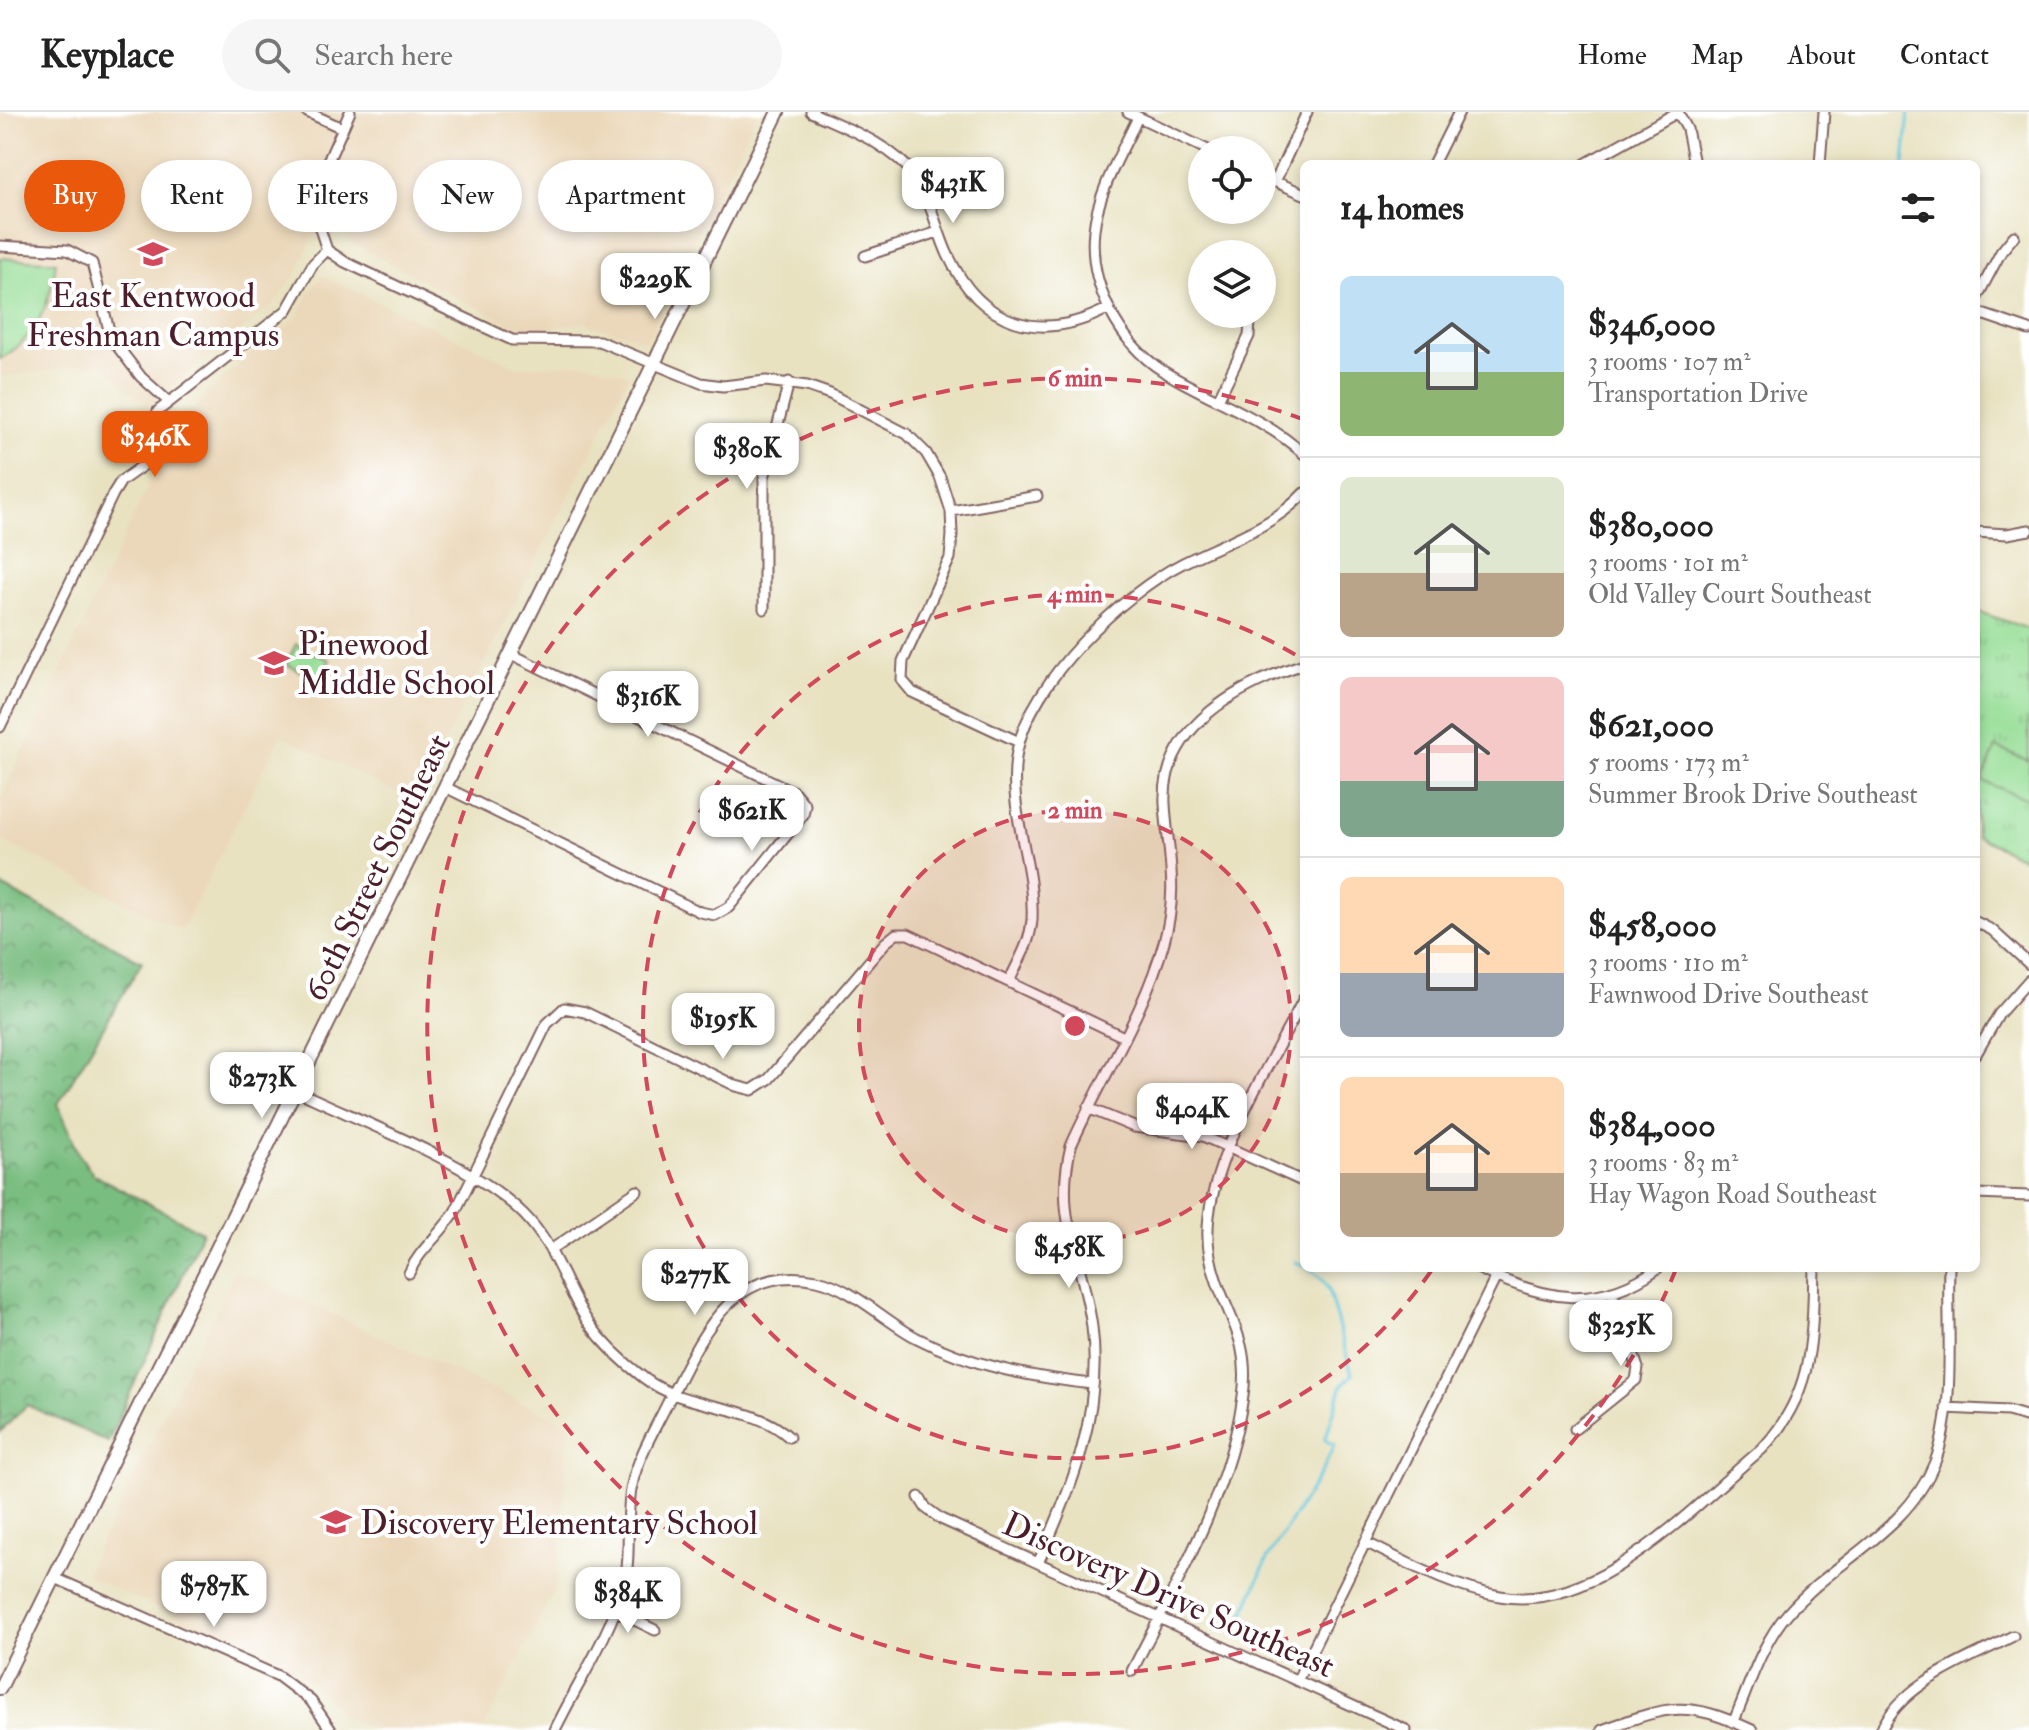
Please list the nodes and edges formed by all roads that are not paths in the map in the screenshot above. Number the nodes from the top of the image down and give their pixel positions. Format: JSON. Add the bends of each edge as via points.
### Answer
{"nodes":[{"id":1,"x":307,"y":112,"type":"edge"},
{"id":2,"x":350,"y":112,"type":"edge"},
{"id":3,"x":778,"y":112,"type":"edge"},
{"id":4,"x":811,"y":112,"type":"edge"},
{"id":5,"x":1128,"y":112,"type":"edge"},
{"id":6,"x":1307,"y":112,"type":"edge"},
{"id":7,"x":1459,"y":112,"type":"edge"},
{"id":8,"x":1678,"y":112,"type":"edge"},
{"id":9,"x":1824,"y":112,"type":"edge"},
{"id":10,"x":1138,"y":117,"type":"junction"},
{"id":11,"x":342,"y":128,"type":"junction"},
{"id":12,"x":1188,"y":141,"type":"edge"},
{"id":13,"x":1435,"y":160,"type":"edge"},
{"id":14,"x":1592,"y":160,"type":"edge"},
{"id":15,"x":1693,"y":160,"type":"edge"},
{"id":16,"x":1820,"y":160,"type":"edge"},
{"id":17,"x":1276,"y":180,"type":"edge"},
{"id":18,"x":1276,"y":182,"type":"edge"},
{"id":19,"x":1300,"y":192,"type":"edge"},
{"id":20,"x":938,"y":232,"type":"junction"},
{"id":21,"x":2014,"y":236,"type":"dead end"},
{"id":22,"x":0,"y":246,"type":"edge"},
{"id":23,"x":327,"y":250,"type":"junction"},
{"id":24,"x":865,"y":256,"type":"dead end"},
{"id":25,"x":1980,"y":291,"type":"edge"},
{"id":26,"x":1109,"y":308,"type":"junction"},
{"id":27,"x":1980,"y":313,"type":"edge"},
{"id":28,"x":1250,"y":328,"type":"edge"},
{"id":29,"x":2029,"y":330,"type":"edge"},
{"id":30,"x":654,"y":363,"type":"junction"},
{"id":31,"x":789,"y":382,"type":"junction"},
{"id":32,"x":1219,"y":398,"type":"junction"},
{"id":33,"x":169,"y":402,"type":"junction"},
{"id":34,"x":1300,"y":451,"type":"edge"},
{"id":35,"x":1037,"y":496,"type":"dead end"},
{"id":36,"x":1300,"y":497,"type":"edge"},
{"id":37,"x":951,"y":511,"type":"junction"},
{"id":38,"x":2029,"y":530,"type":"edge"},
{"id":39,"x":1980,"y":532,"type":"edge"},
{"id":40,"x":764,"y":609,"type":"dead end"},
{"id":41,"x":511,"y":654,"type":"junction"},
{"id":42,"x":1300,"y":666,"type":"edge"},
{"id":43,"x":0,"y":727,"type":"edge"},
{"id":44,"x":1019,"y":742,"type":"junction"},
{"id":45,"x":445,"y":787,"type":"junction"},
{"id":46,"x":1980,"y":924,"type":"edge"},
{"id":47,"x":2029,"y":964,"type":"edge"},
{"id":48,"x":2029,"y":980,"type":"edge"},
{"id":49,"x":1009,"y":982,"type":"junction"},
{"id":50,"x":1300,"y":1006,"type":"edge"},
{"id":51,"x":1124,"y":1037,"type":"junction"},
{"id":52,"x":1980,"y":1047,"type":"edge"},
{"id":53,"x":297,"y":1091,"type":"junction"},
{"id":54,"x":1088,"y":1108,"type":"junction"},
{"id":55,"x":1229,"y":1147,"type":"junction"},
{"id":56,"x":472,"y":1175,"type":"junction"},
{"id":57,"x":1300,"y":1180,"type":"edge"},
{"id":58,"x":637,"y":1191,"type":"dead end"},
{"id":59,"x":1980,"y":1194,"type":"edge"},
{"id":60,"x":2029,"y":1196,"type":"edge"},
{"id":61,"x":552,"y":1249,"type":"junction"},
{"id":62,"x":1485,"y":1272,"type":"edge"},
{"id":63,"x":1650,"y":1272,"type":"edge"},
{"id":64,"x":1814,"y":1272,"type":"edge"},
{"id":65,"x":1949,"y":1272,"type":"edge"},
{"id":66,"x":409,"y":1273,"type":"dead end"},
{"id":67,"x":1496,"y":1277,"type":"junction"},
{"id":68,"x":1612,"y":1291,"type":"junction"},
{"id":69,"x":1092,"y":1384,"type":"junction"},
{"id":70,"x":672,"y":1394,"type":"junction"},
{"id":71,"x":1946,"y":1408,"type":"junction"},
{"id":72,"x":2029,"y":1417,"type":"edge"},
{"id":73,"x":1575,"y":1429,"type":"dead end"},
{"id":74,"x":789,"y":1437,"type":"dead end"},
{"id":75,"x":919,"y":1497,"type":"dead end"},
{"id":76,"x":1365,"y":1542,"type":"junction"},
{"id":77,"x":1038,"y":1563,"type":"junction"},
{"id":78,"x":55,"y":1578,"type":"junction"},
{"id":79,"x":614,"y":1610,"type":"junction"},
{"id":80,"x":1159,"y":1618,"type":"junction"},
{"id":81,"x":655,"y":1630,"type":"dead end"},
{"id":82,"x":2013,"y":1636,"type":"dead end"},
{"id":83,"x":1132,"y":1671,"type":"dead end"},
{"id":84,"x":1297,"y":1681,"type":"junction"},
{"id":85,"x":0,"y":1688,"type":"edge"},
{"id":86,"x":1734,"y":1721,"type":"junction"},
{"id":87,"x":1632,"y":1725,"type":"edge"},
{"id":88,"x":331,"y":1730,"type":"edge"},
{"id":89,"x":555,"y":1730,"type":"edge"},
{"id":90,"x":1406,"y":1730,"type":"edge"},
{"id":91,"x":1602,"y":1730,"type":"edge"},
{"id":92,"x":1752,"y":1730,"type":"edge"},
{"id":93,"x":1881,"y":1730,"type":"edge"}],
"edges":[{"from":1,"to":11,"type":"street"},
{"from":2,"to":11,"type":"street"},
{"from":3,"to":30,"type":"main road","name":"60th Street Southeast"},
{"from":4,"to":20,"type":"street","via":[[901,160],[923,189]]},
{"from":5,"to":10,"type":"street"},
{"from":6,"to":17,"type":"street"},
{"from":7,"to":13,"type":"street"},
{"from":8,"to":14,"type":"street"},
{"from":8,"to":15,"type":"street"},
{"from":9,"to":16,"type":"street"},
{"from":10,"to":12,"type":"street"},
{"from":10,"to":26,"type":"street","via":[[1100,203],[1094,230],[1094,254]]},
{"from":11,"to":23,"type":"street","via":[[313,195]]},
{"from":18,"to":19,"type":"street"},
{"from":20,"to":24,"type":"street"},
{"from":20,"to":26,"type":"street","via":[[967,291],[995,314],[1030,327],[1062,326]]},
{"from":21,"to":25,"type":"street"},
{"from":22,"to":33,"type":"street","via":[[67,250],[92,263],[111,338]]},
{"from":23,"to":30,"type":"street","via":[[512,340],[599,341]]},
{"from":23,"to":33,"type":"street","via":[[287,310]]},
{"from":26,"to":32,"type":"street","via":[[1141,355]]},
{"from":27,"to":29,"type":"street"},
{"from":28,"to":32,"type":"street"},
{"from":30,"to":31,"type":"street","via":[[701,383]]},
{"from":30,"to":41,"type":"main road","name":"60th Street Southeast"},
{"from":31,"to":37,"type":"street","via":[[830,394],[907,434],[940,477]]},
{"from":31,"to":40,"type":"street","via":[[764,478]]},
{"from":32,"to":34,"type":"street"},
{"from":33,"to":43,"type":"street","via":[[158,411],[148,462],[121,481],[113,494]]},
{"from":35,"to":37,"type":"street"},
{"from":36,"to":44,"type":"street","via":[[1278,518],[1180,565],[1122,603],[1059,672]]},
{"from":37,"to":44,"type":"street","via":[[950,558],[903,661],[902,680],[912,692]]},
{"from":38,"to":39,"type":"street"},
{"from":41,"to":45,"type":"main road","name":"60th Street Southeast"},
{"from":41,"to":45,"type":"street","via":[[794,792],[805,805],[799,823],[729,907],[715,915]]},
{"from":42,"to":51,"type":"street","via":[[1224,701],[1192,727],[1179,748],[1168,773],[1165,800],[1173,859],[1171,910],[1157,965]]},
{"from":44,"to":49,"type":"street","via":[[1013,791],[1032,921],[1027,947]]},
{"from":45,"to":53,"type":"main road","name":"60th Street Southeast"},
{"from":46,"to":47,"type":"street"},
{"from":48,"to":52,"type":"street","via":[[1999,1014]]},
{"from":49,"to":51,"type":"street"},
{"from":49,"to":56,"type":"street","via":[[908,934],[896,934],[769,1079],[752,1090],[585,1012],[564,1008],[547,1024]]},
{"from":50,"to":55,"type":"street"},
{"from":51,"to":54,"type":"street"},
{"from":53,"to":56,"type":"street"},
{"from":53,"to":78,"type":"main road","name":"60th Street Southeast"},
{"from":54,"to":55,"type":"street","via":[[1134,1127],[1203,1136]]},
{"from":54,"to":69,"type":"street","via":[[1065,1171],[1063,1203],[1091,1319]]},
{"from":55,"to":57,"type":"street"},
{"from":55,"to":80,"type":"street","via":[[1212,1190],[1207,1240],[1213,1269],[1242,1338],[1243,1397],[1211,1512]]},
{"from":56,"to":61,"type":"street","via":[[519,1208]]},
{"from":56,"to":66,"type":"street","via":[[450,1221],[417,1254]]},
{"from":58,"to":61,"type":"street"},
{"from":59,"to":60,"type":"street"},
{"from":61,"to":70,"type":"street","via":[[587,1320],[605,1343],[647,1381]]},
{"from":62,"to":67,"type":"street"},
{"from":63,"to":68,"type":"street"},
{"from":64,"to":76,"type":"street","via":[[1809,1362],[1779,1430],[1601,1579],[1559,1594],[1503,1597],[1469,1588]]},
{"from":65,"to":71,"type":"street"},
{"from":67,"to":68,"type":"street","via":[[1545,1296],[1574,1298]]},
{"from":67,"to":76,"type":"street"},
{"from":68,"to":73,"type":"street","via":[[1638,1368],[1636,1380]]},
{"from":69,"to":70,"type":"street","via":[[979,1363],[918,1339],[838,1288],[797,1278],[744,1291],[719,1312]]},
{"from":69,"to":77,"type":"street","via":[[1081,1460]]},
{"from":70,"to":74,"type":"street","via":[[770,1421]]},
{"from":70,"to":79,"type":"street","via":[[635,1473],[628,1564]]},
{"from":71,"to":72,"type":"street"},
{"from":71,"to":86,"type":"street","via":[[1936,1460],[1915,1498],[1787,1615]]},
{"from":75,"to":77,"type":"street","name":"Discovery Drive Southeast","via":[[941,1519]]},
{"from":76,"to":84,"type":"street"},
{"from":77,"to":80,"type":"street","name":"Discovery Drive Southeast"},
{"from":78,"to":85,"type":"main road","name":"60th Street Southeast"},
{"from":78,"to":88,"type":"street","via":[[278,1676],[311,1701]]},
{"from":79,"to":81,"type":"street"},
{"from":79,"to":89,"type":"street"},
{"from":80,"to":83,"type":"street"},
{"from":80,"to":84,"type":"street","name":"Discovery Drive Southeast"},
{"from":82,"to":93,"type":"street","via":[[1915,1690]]},
{"from":84,"to":90,"type":"street","name":"Discovery Drive Southeast"},
{"from":86,"to":87,"type":"street","via":[[1683,1708],[1658,1709]]},
{"from":86,"to":92,"type":"street"},
{"from":87,"to":91,"type":"street"}]}
